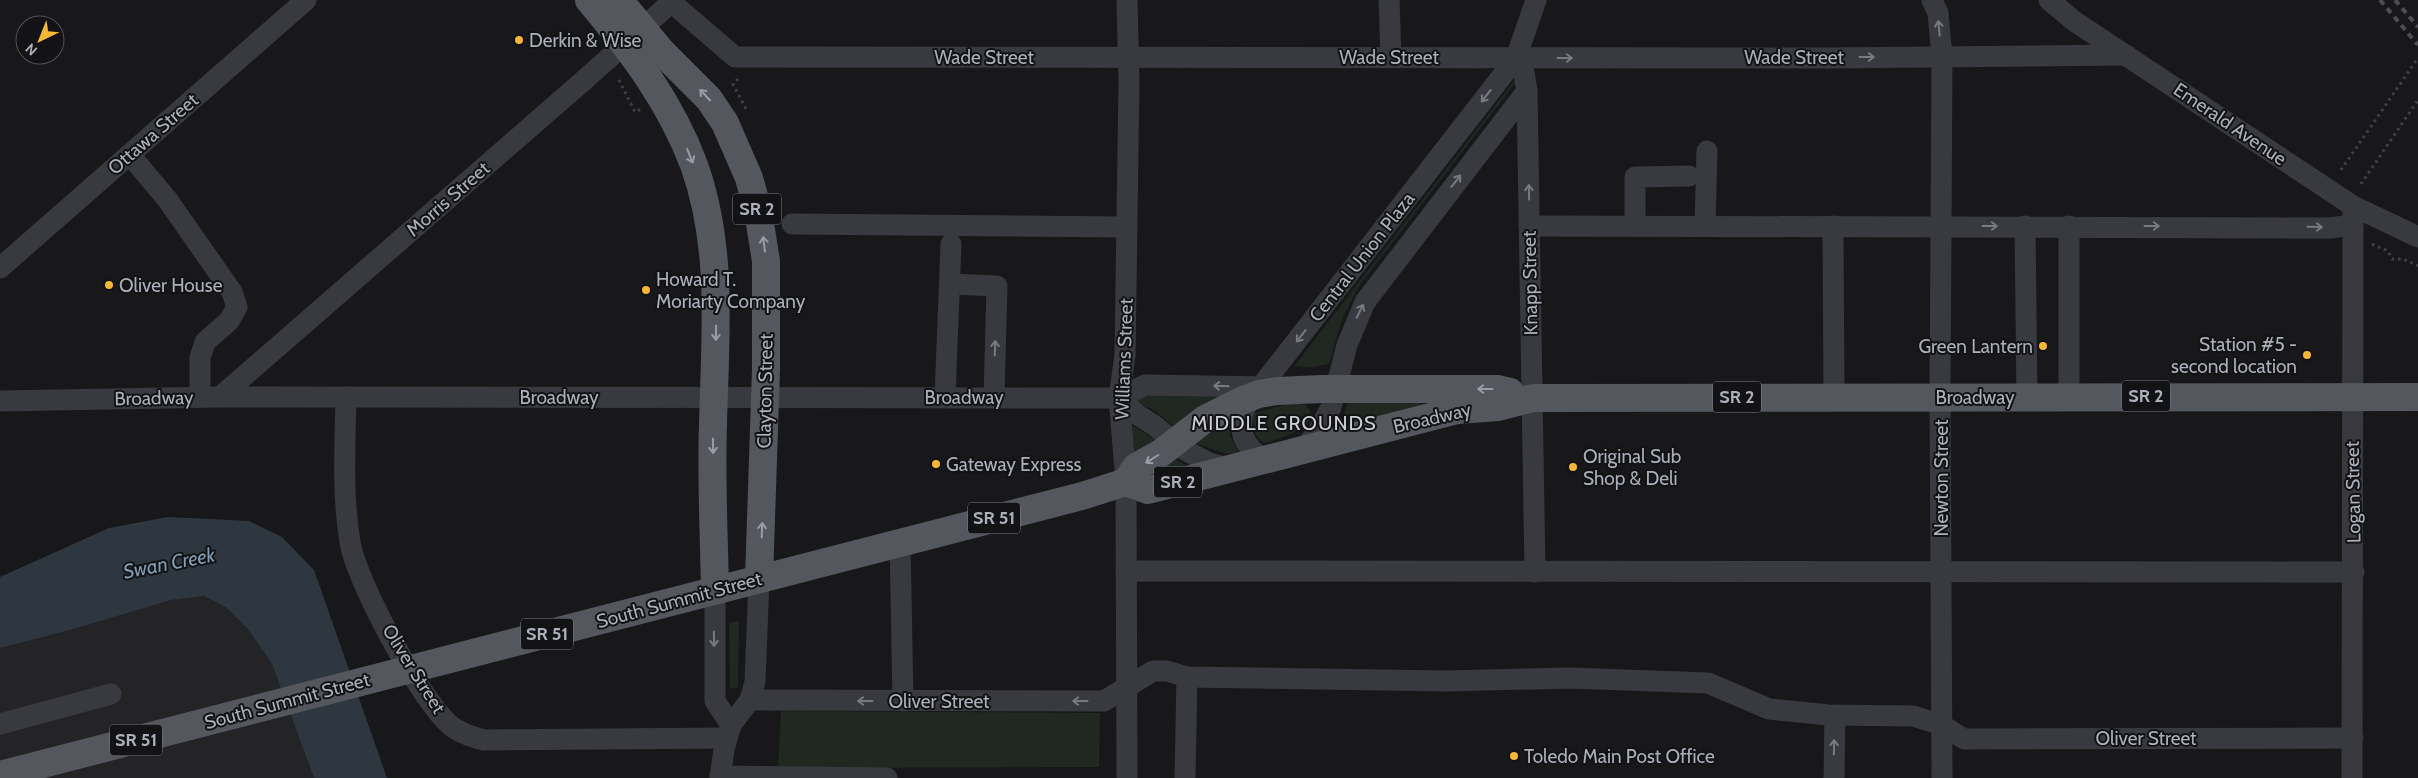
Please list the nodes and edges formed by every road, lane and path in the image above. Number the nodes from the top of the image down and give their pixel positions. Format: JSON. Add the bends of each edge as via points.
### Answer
{"nodes":[{"id":1,"x":306,"y":0,"type":"edge"},
{"id":2,"x":589,"y":0,"type":"edge"},
{"id":3,"x":619,"y":0,"type":"edge"},
{"id":4,"x":1127,"y":0,"type":"edge"},
{"id":5,"x":1389,"y":0,"type":"edge"},
{"id":6,"x":1536,"y":0,"type":"edge"},
{"id":7,"x":1932,"y":0,"type":"edge"},
{"id":8,"x":2049,"y":0,"type":"edge"},
{"id":9,"x":672,"y":1,"type":"edge"},
{"id":10,"x":2126,"y":56,"type":"junction"},
{"id":11,"x":1128,"y":57,"type":"junction"},
{"id":12,"x":1391,"y":57,"type":"junction"},
{"id":13,"x":1942,"y":57,"type":"junction"},
{"id":14,"x":1516,"y":58,"type":"junction"},
{"id":15,"x":2418,"y":58,"type":"edge"},
{"id":16,"x":640,"y":66,"type":"junction"},
{"id":17,"x":738,"y":79,"type":"dead end"},
{"id":18,"x":1527,"y":91,"type":"junction"},
{"id":19,"x":2418,"y":100,"type":"edge"},
{"id":20,"x":642,"y":109,"type":"dead end"},
{"id":21,"x":743,"y":117,"type":"dead end"},
{"id":22,"x":1707,"y":151,"type":"dead end"},
{"id":23,"x":130,"y":155,"type":"junction"},
{"id":24,"x":2341,"y":170,"type":"dead end"},
{"id":25,"x":1689,"y":176,"type":"dead end"},
{"id":26,"x":2361,"y":184,"type":"dead end"},
{"id":27,"x":2352,"y":216,"type":"junction"},
{"id":28,"x":792,"y":224,"type":"dead end"},
{"id":29,"x":1529,"y":226,"type":"junction"},
{"id":30,"x":1634,"y":226,"type":"junction"},
{"id":31,"x":1704,"y":226,"type":"junction"},
{"id":32,"x":1833,"y":226,"type":"junction"},
{"id":33,"x":1941,"y":226,"type":"junction"},
{"id":34,"x":2025,"y":226,"type":"junction"},
{"id":35,"x":2069,"y":226,"type":"junction"},
{"id":36,"x":1127,"y":227,"type":"junction"},
{"id":37,"x":2418,"y":237,"type":"edge"},
{"id":38,"x":951,"y":244,"type":"dead end"},
{"id":39,"x":2388,"y":251,"type":"dead end"},
{"id":40,"x":2418,"y":266,"type":"edge"},
{"id":41,"x":0,"y":268,"type":"edge"},
{"id":42,"x":950,"y":284,"type":"junction"},
{"id":43,"x":1329,"y":389,"type":"junction"},
{"id":44,"x":1256,"y":391,"type":"junction"},
{"id":45,"x":2069,"y":396,"type":"junction"},
{"id":46,"x":210,"y":397,"type":"junction"},
{"id":47,"x":346,"y":397,"type":"junction"},
{"id":48,"x":714,"y":397,"type":"junction"},
{"id":49,"x":766,"y":397,"type":"junction"},
{"id":50,"x":945,"y":397,"type":"junction"},
{"id":51,"x":994,"y":397,"type":"junction"},
{"id":52,"x":1834,"y":397,"type":"junction"},
{"id":53,"x":1940,"y":397,"type":"junction"},
{"id":54,"x":2027,"y":397,"type":"junction"},
{"id":55,"x":2351,"y":397,"type":"junction"},
{"id":56,"x":2418,"y":397,"type":"edge"},
{"id":57,"x":1119,"y":398,"type":"junction"},
{"id":58,"x":1533,"y":398,"type":"junction"},
{"id":59,"x":0,"y":401,"type":"edge"},
{"id":60,"x":1174,"y":442,"type":"junction"},
{"id":61,"x":1301,"y":451,"type":"junction"},
{"id":62,"x":1264,"y":460,"type":"junction"},
{"id":63,"x":1231,"y":469,"type":"junction"},
{"id":64,"x":1126,"y":482,"type":"junction"},
{"id":65,"x":900,"y":542,"type":"junction"},
{"id":66,"x":1126,"y":572,"type":"junction"},
{"id":67,"x":1535,"y":572,"type":"junction"},
{"id":68,"x":1941,"y":572,"type":"junction"},
{"id":69,"x":2354,"y":572,"type":"junction"},
{"id":70,"x":759,"y":579,"type":"junction"},
{"id":71,"x":715,"y":590,"type":"junction"},
{"id":72,"x":409,"y":669,"type":"junction"},
{"id":73,"x":1187,"y":677,"type":"junction"},
{"id":74,"x":1125,"y":688,"type":"junction"},
{"id":75,"x":111,"y":694,"type":"dead end"},
{"id":76,"x":750,"y":700,"type":"junction"},
{"id":77,"x":903,"y":701,"type":"junction"},
{"id":78,"x":1835,"y":715,"type":"junction"},
{"id":79,"x":0,"y":724,"type":"edge"},
{"id":80,"x":1942,"y":725,"type":"junction"},
{"id":81,"x":729,"y":731,"type":"junction"},
{"id":82,"x":2353,"y":738,"type":"junction"},
{"id":83,"x":0,"y":775,"type":"edge"},
{"id":84,"x":720,"y":777,"type":"edge"},
{"id":85,"x":887,"y":778,"type":"edge"},
{"id":86,"x":1127,"y":778,"type":"edge"},
{"id":87,"x":1185,"y":778,"type":"edge"},
{"id":88,"x":1834,"y":778,"type":"edge"},
{"id":89,"x":1942,"y":778,"type":"edge"},
{"id":90,"x":2352,"y":778,"type":"edge"}],
"edges":[{"from":1,"to":23,"type":"street","name":"Ottawa Street"},
{"from":2,"to":16,"type":"main road","number":"SR 2"},
{"from":3,"to":16,"type":"main road","number":"SR 2"},
{"from":4,"to":11,"type":"street","name":"Williams Street"},
{"from":5,"to":12,"type":"street"},
{"from":6,"to":14,"type":"street"},
{"from":13,"to":7,"type":"street","name":"Newton Street","one_way":true,"via":[[1938,13]]},
{"from":8,"to":10,"type":"street","name":"Emerald Avenue"},
{"from":9,"to":11,"type":"street","name":"Wade Street","via":[[735,57]]},
{"from":9,"to":46,"type":"street","name":"Morris Street","via":[[582,82]]},
{"from":10,"to":13,"type":"street","name":"Wade Street"},
{"from":10,"to":27,"type":"street","name":"Emerald Avenue"},
{"from":11,"to":12,"type":"street","name":"Wade Street"},
{"from":11,"to":36,"type":"street","name":"Williams Street"},
{"from":12,"to":14,"type":"street","name":"Wade Street"},
{"from":14,"to":13,"type":"street","name":"Wade Street","one_way":true},
{"from":13,"to":33,"type":"street","name":"Newton Street"},
{"from":14,"to":18,"type":"street","name":"Knapp Street","via":[[1524,73]]},
{"from":14,"to":44,"type":"street","name":"Central Union Plaza","one_way":true},
{"from":15,"to":24,"type":"path"},
{"from":16,"to":20,"type":"path","via":[[635,112]]},
{"from":16,"to":48,"type":"main road","number":"SR 2","one_way":true,"via":[[681,134],[704,202],[716,292]]},
{"from":49,"to":16,"type":"main road","name":"Clayton Street","number":"SR 2","one_way":true,"via":[[766,261],[749,178],[725,123],[709,99]]},
{"from":17,"to":21,"type":"path","via":[[733,84],[749,114]]},
{"from":29,"to":18,"type":"street","name":"Knapp Street","one_way":true},
{"from":43,"to":18,"type":"street","name":"Central Union Plaza","one_way":true,"via":[[1352,330],[1374,288]]},
{"from":19,"to":26,"type":"path"},
{"from":22,"to":31,"type":"street"},
{"from":23,"to":41,"type":"street","name":"Ottawa Street"},
{"from":23,"to":46,"type":"street","via":[[167,199],[232,292],[237,307],[229,321],[205,342],[200,358]]},
{"from":25,"to":30,"type":"street","via":[[1635,177]]},
{"from":35,"to":27,"type":"street","one_way":true,"via":[[2330,228]]},
{"from":27,"to":37,"type":"street","name":"Emerald Avenue"},
{"from":27,"to":55,"type":"street","name":"Logan Street"},
{"from":28,"to":36,"type":"street"},
{"from":29,"to":30,"type":"street"},
{"from":29,"to":58,"type":"street","name":"Knapp Street"},
{"from":30,"to":31,"type":"street"},
{"from":31,"to":32,"type":"street"},
{"from":32,"to":33,"type":"street"},
{"from":32,"to":52,"type":"street"},
{"from":33,"to":34,"type":"street","one_way":true},
{"from":33,"to":53,"type":"street","name":"Newton Street"},
{"from":34,"to":35,"type":"street"},
{"from":34,"to":54,"type":"street"},
{"from":35,"to":45,"type":"street"},
{"from":36,"to":57,"type":"street","name":"Williams Street","via":[[1125,361]]},
{"from":38,"to":42,"type":"street"},
{"from":39,"to":40,"type":"path","via":[[2392,259],[2403,259]]},
{"from":42,"to":50,"type":"street"},
{"from":51,"to":42,"type":"street","one_way":true,"via":[[997,286]]},
{"from":43,"to":44,"type":"main road","number":"SR 2"},
{"from":58,"to":43,"type":"main road","name":"Broadway","number":"SR 2","one_way":true,"via":[[1497,389]]},
{"from":43,"to":61,"type":"street","name":"Central Union Plaza","via":[[1318,432]]},
{"from":44,"to":57,"type":"street","name":"Broadway","one_way":true,"via":[[1145,385]]},
{"from":44,"to":60,"type":"main road","number":"SR 2","via":[[1206,419]]},
{"from":44,"to":62,"type":"street","name":"Central Union Plaza","via":[[1242,416],[1242,436],[1251,451]]},
{"from":45,"to":54,"type":"main road","name":"Broadway","number":"SR 2"},
{"from":45,"to":55,"type":"main road","name":"Broadway","number":"SR 2"},
{"from":46,"to":47,"type":"street","name":"Broadway"},
{"from":46,"to":59,"type":"street","name":"Broadway"},
{"from":47,"to":48,"type":"street","name":"Broadway"},
{"from":47,"to":72,"type":"street","name":"Oliver Street","via":[[345,464],[350,542],[364,584]]},
{"from":48,"to":49,"type":"street","name":"Broadway"},
{"from":48,"to":71,"type":"main road","number":"SR 2","one_way":true},
{"from":49,"to":50,"type":"street","name":"Broadway"},
{"from":70,"to":49,"type":"main road","name":"Clayton Street","number":"SR 2","one_way":true},
{"from":50,"to":51,"type":"street","name":"Broadway"},
{"from":51,"to":57,"type":"street","name":"Broadway"},
{"from":52,"to":53,"type":"main road","name":"Broadway","number":"SR 2"},
{"from":52,"to":58,"type":"main road","name":"Broadway","number":"SR 2"},
{"from":53,"to":54,"type":"main road","name":"Broadway","number":"SR 2"},
{"from":53,"to":68,"type":"street","name":"Newton Street"},
{"from":55,"to":56,"type":"main road","name":"Broadway","number":"SR 2"},
{"from":55,"to":69,"type":"street","name":"Logan Street"},
{"from":57,"to":60,"type":"street"},
{"from":57,"to":64,"type":"street","name":"Williams Street"},
{"from":58,"to":61,"type":"main road","name":"Broadway","number":"SR 2","via":[[1498,407],[1457,410]]},
{"from":58,"to":67,"type":"street","name":"Knapp Street"},
{"from":60,"to":63,"type":"street","via":[[1209,463]]},
{"from":60,"to":64,"type":"main road","number":"SR 2","one_way":true,"via":[[1136,467]]},
{"from":61,"to":62,"type":"main road","name":"Broadway","number":"SR 2"},
{"from":62,"to":63,"type":"main road","name":"Broadway","number":"SR 2"},
{"from":63,"to":64,"type":"main road","number":"SR 2","via":[[1148,490]]},
{"from":64,"to":65,"type":"main road","name":"South Summit Street","number":"SR 51"},
{"from":64,"to":66,"type":"street","name":"Williams Street"},
{"from":65,"to":70,"type":"main road","name":"South Summit Street","number":"SR 51"},
{"from":65,"to":77,"type":"street"},
{"from":66,"to":67,"type":"street"},
{"from":66,"to":74,"type":"street","name":"Williams Street"},
{"from":67,"to":68,"type":"street"},
{"from":68,"to":69,"type":"street"},
{"from":68,"to":80,"type":"street","name":"Newton Street"},
{"from":69,"to":82,"type":"street","name":"Logan Street"},
{"from":70,"to":71,"type":"main road","name":"South Summit Street"},
{"from":70,"to":76,"type":"street","name":"Clayton Street","via":[[755,682]]},
{"from":71,"to":72,"type":"main road","name":"South Summit Street","number":"SR 51"},
{"from":71,"to":81,"type":"street","one_way":true,"via":[[715,701]]},
{"from":72,"to":81,"type":"street","name":"Oliver Street","via":[[450,725],[484,740]]},
{"from":72,"to":83,"type":"main road","name":"South Summit Street","number":"SR 51"},
{"from":73,"to":74,"type":"street","name":"Oliver Street","via":[[1153,671]]},
{"from":73,"to":78,"type":"street","name":"Oliver Street","via":[[1447,681],[1570,678],[1708,682],[1769,709]]},
{"from":73,"to":87,"type":"street"},
{"from":74,"to":77,"type":"street","name":"Oliver Street","one_way":true,"via":[[1104,701]]},
{"from":74,"to":86,"type":"street","name":"Williams Street"},
{"from":75,"to":79,"type":"street"},
{"from":77,"to":76,"type":"street","name":"Oliver Street","one_way":true},
{"from":76,"to":81,"type":"street","name":"Clayton Street"},
{"from":78,"to":80,"type":"street","name":"Oliver Street","via":[[1913,716]]},
{"from":88,"to":78,"type":"street","one_way":true},
{"from":80,"to":82,"type":"street","name":"Oliver Street","via":[[1964,739]]},
{"from":80,"to":89,"type":"street","name":"Newton Street"},
{"from":81,"to":84,"type":"street","name":"Clayton Street"},
{"from":82,"to":90,"type":"street","name":"Logan Street"},
{"from":84,"to":85,"type":"street"}]}
